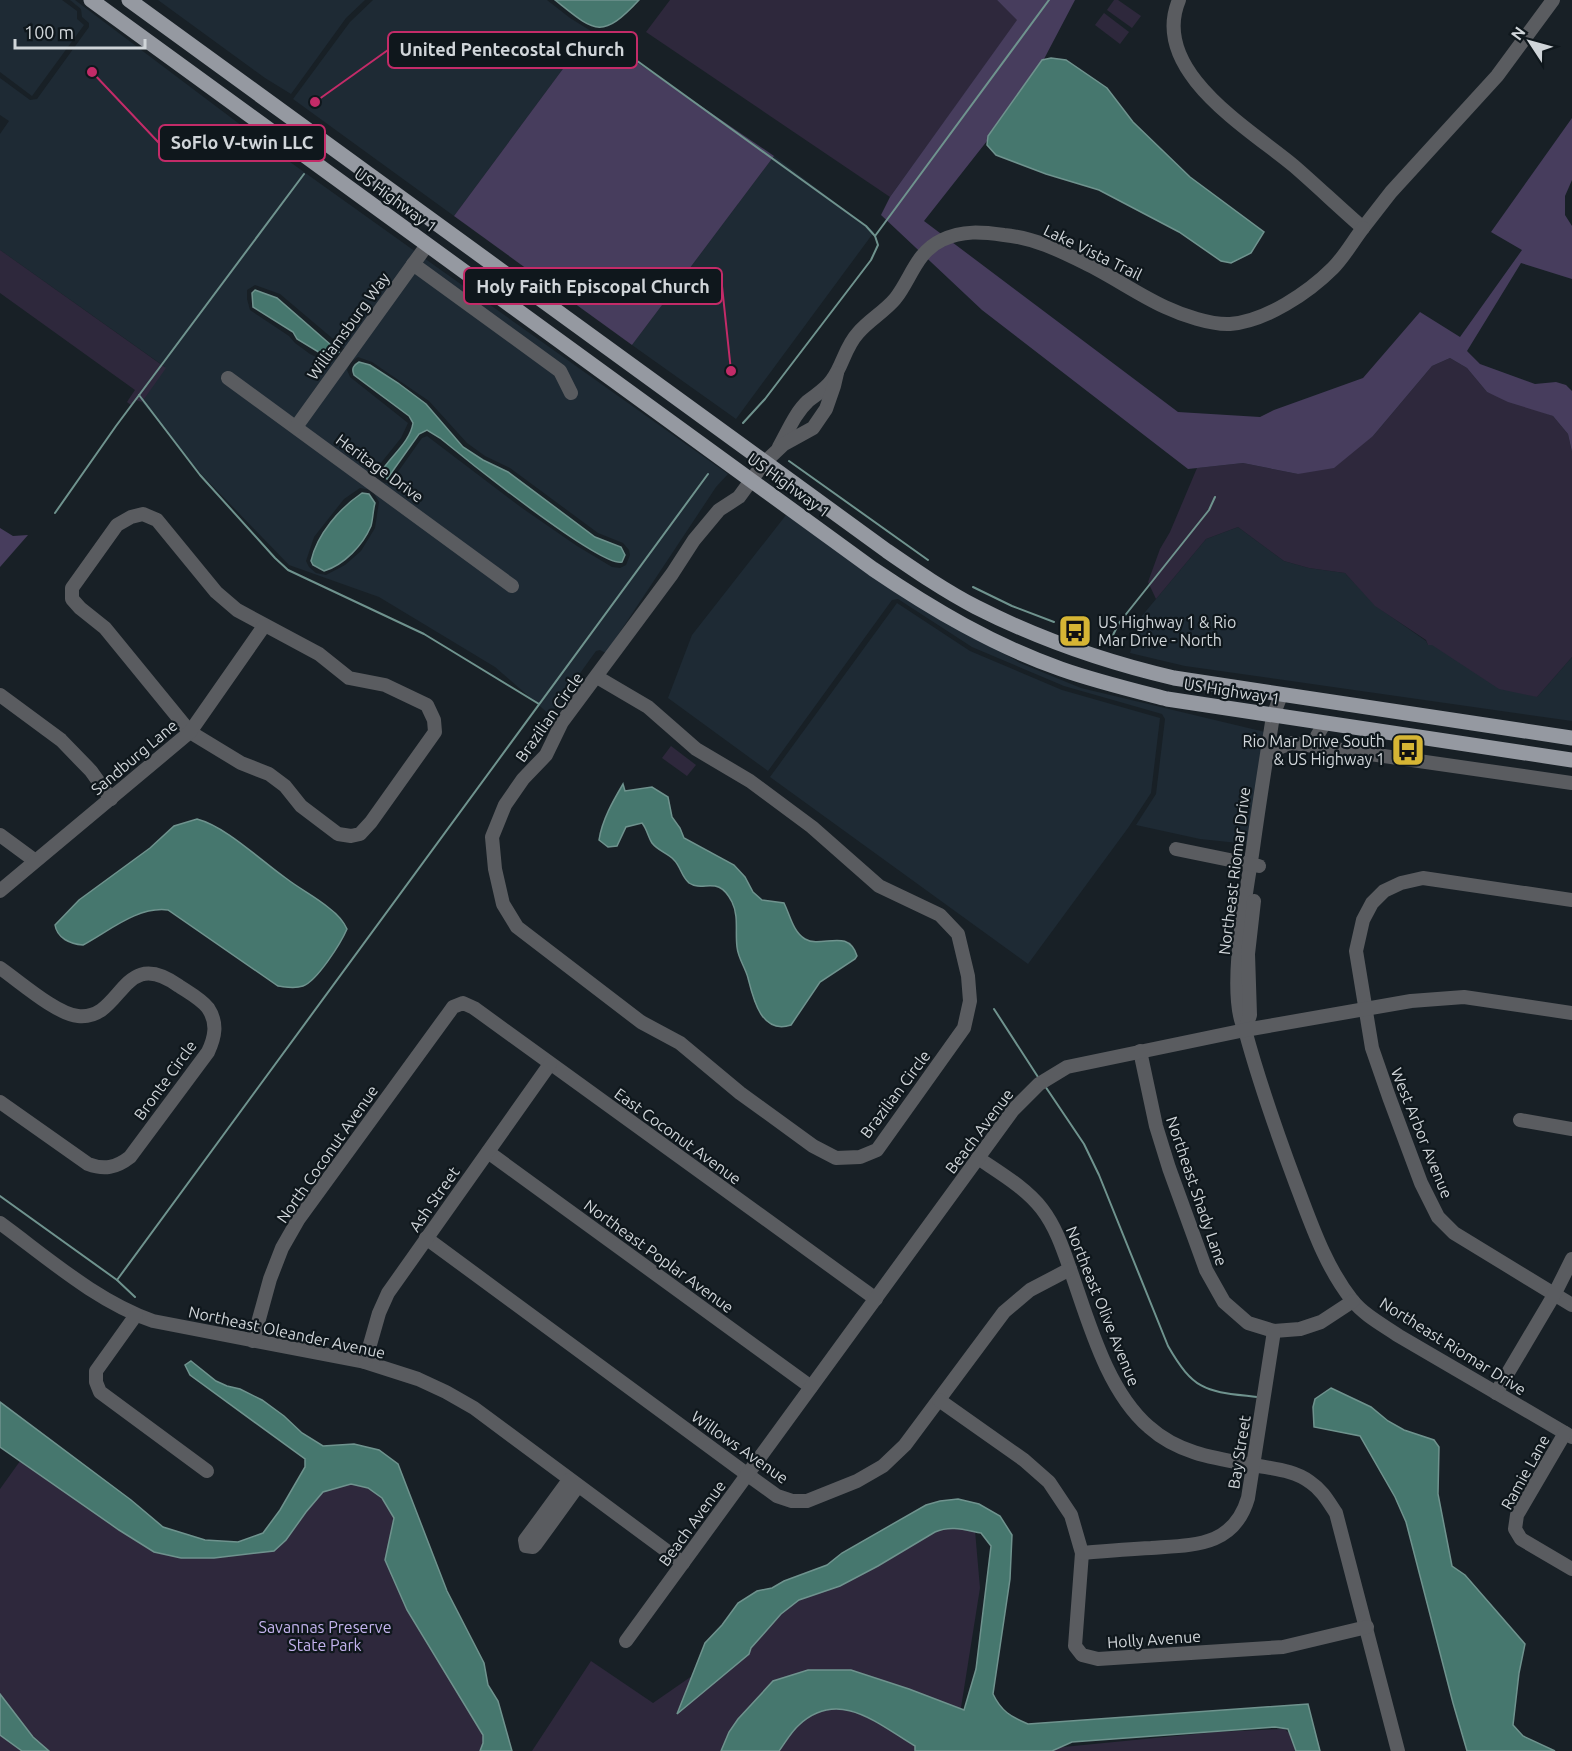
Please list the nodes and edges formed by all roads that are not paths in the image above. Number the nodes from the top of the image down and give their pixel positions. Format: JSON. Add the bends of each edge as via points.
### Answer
{"nodes":[{"id":1,"x":91,"y":0,"type":"edge"},
{"id":2,"x":129,"y":0,"type":"edge"},
{"id":3,"x":1179,"y":0,"type":"edge"},
{"id":4,"x":1552,"y":0,"type":"edge"},
{"id":5,"x":219,"y":93,"type":"junction"},
{"id":6,"x":264,"y":98,"type":"junction"},
{"id":7,"x":1363,"y":228,"type":"junction"},
{"id":8,"x":427,"y":245,"type":"junction"},
{"id":9,"x":470,"y":248,"type":"junction"},
{"id":10,"x":412,"y":264,"type":"junction"},
{"id":11,"x":837,"y":373,"type":"junction"},
{"id":12,"x":228,"y":378,"type":"dead end"},
{"id":13,"x":571,"y":393,"type":"dead end"},
{"id":14,"x":296,"y":427,"type":"junction"},
{"id":15,"x":777,"y":451,"type":"junction"},
{"id":16,"x":764,"y":463,"type":"junction"},
{"id":17,"x":752,"y":480,"type":"junction"},
{"id":18,"x":512,"y":586,"type":"dead end"},
{"id":19,"x":264,"y":626,"type":"junction"},
{"id":20,"x":597,"y":677,"type":"junction"},
{"id":21,"x":0,"y":695,"type":"edge"},
{"id":22,"x":1281,"y":695,"type":"junction"},
{"id":23,"x":1277,"y":717,"type":"junction"},
{"id":24,"x":1324,"y":724,"type":"junction"},
{"id":25,"x":190,"y":732,"type":"junction"},
{"id":26,"x":1572,"y":738,"type":"edge"},
{"id":27,"x":1322,"y":747,"type":"junction"},
{"id":28,"x":1276,"y":749,"type":"junction"},
{"id":29,"x":1572,"y":760,"type":"edge"},
{"id":30,"x":1572,"y":783,"type":"edge"},
{"id":31,"x":111,"y":799,"type":"junction"},
{"id":32,"x":0,"y":835,"type":"edge"},
{"id":33,"x":1176,"y":849,"type":"dead end"},
{"id":34,"x":34,"y":860,"type":"junction"},
{"id":35,"x":1255,"y":865,"type":"junction"},
{"id":36,"x":0,"y":891,"type":"edge"},
{"id":37,"x":1572,"y":900,"type":"edge"},
{"id":38,"x":0,"y":968,"type":"edge"},
{"id":39,"x":459,"y":1004,"type":"joint"},
{"id":40,"x":1366,"y":1010,"type":"junction"},
{"id":41,"x":1572,"y":1013,"type":"edge"},
{"id":42,"x":1245,"y":1030,"type":"junction"},
{"id":43,"x":1140,"y":1051,"type":"junction"},
{"id":44,"x":550,"y":1064,"type":"junction"},
{"id":45,"x":0,"y":1102,"type":"edge"},
{"id":46,"x":1520,"y":1120,"type":"dead end"},
{"id":47,"x":1572,"y":1129,"type":"edge"},
{"id":48,"x":488,"y":1152,"type":"junction"},
{"id":49,"x":978,"y":1158,"type":"junction"},
{"id":50,"x":0,"y":1223,"type":"edge"},
{"id":51,"x":426,"y":1238,"type":"junction"},
{"id":52,"x":1572,"y":1259,"type":"edge"},
{"id":53,"x":1070,"y":1269,"type":"junction"},
{"id":54,"x":1554,"y":1295,"type":"junction"},
{"id":55,"x":876,"y":1299,"type":"junction"},
{"id":56,"x":1353,"y":1301,"type":"junction"},
{"id":57,"x":1572,"y":1305,"type":"edge"},
{"id":58,"x":136,"y":1315,"type":"junction"},
{"id":59,"x":1274,"y":1331,"type":"junction"},
{"id":60,"x":253,"y":1341,"type":"junction"},
{"id":61,"x":365,"y":1362,"type":"junction"},
{"id":62,"x":811,"y":1387,"type":"junction"},
{"id":63,"x":1496,"y":1393,"type":"junction"},
{"id":64,"x":939,"y":1400,"type":"junction"},
{"id":65,"x":1569,"y":1435,"type":"edge"},
{"id":66,"x":1253,"y":1465,"type":"junction"},
{"id":67,"x":207,"y":1472,"type":"dead end"},
{"id":68,"x":748,"y":1475,"type":"junction"},
{"id":69,"x":1082,"y":1553,"type":"junction"},
{"id":70,"x":683,"y":1563,"type":"junction"},
{"id":71,"x":1572,"y":1569,"type":"edge"},
{"id":72,"x":1367,"y":1627,"type":"junction"},
{"id":73,"x":626,"y":1641,"type":"dead end"},
{"id":74,"x":1398,"y":1751,"type":"edge"}],
"edges":[{"from":1,"to":5,"type":"main road","name":"US Highway 1"},
{"from":2,"to":6,"type":"main road","name":"US Highway 1"},
{"from":3,"to":7,"type":"street","via":[[1174,36],[1191,74],[1235,122],[1295,167]]},
{"from":4,"to":7,"type":"street","name":"Lake Vista Trail","via":[[1497,76]]},
{"from":5,"to":6,"type":"main road"},
{"from":5,"to":8,"type":"main road","name":"US Highway 1"},
{"from":6,"to":9,"type":"main road","name":"US Highway 1"},
{"from":7,"to":11,"type":"street","name":"Lake Vista Trail","via":[[1334,267],[1301,294],[1270,313],[1230,324],[1193,318],[1164,306],[1044,243],[977,231],[958,234],[941,240],[920,257],[895,299],[852,340]]},
{"from":8,"to":9,"type":"main road"},
{"from":8,"to":10,"type":"street","name":"Williamsburg Way"},
{"from":8,"to":17,"type":"main road","name":"US Highway 1"},
{"from":9,"to":16,"type":"main road","name":"US Highway 1"},
{"from":10,"to":13,"type":"street","via":[[560,371]]},
{"from":10,"to":14,"type":"street","name":"Williamsburg Way"},
{"from":11,"to":15,"type":"street","name":"Lake Vista Trail","via":[[795,417]]},
{"from":11,"to":15,"type":"street","name":"Lake Vista Trail","via":[[820,419],[813,428]]},
{"from":12,"to":14,"type":"street","name":"Heritage Drive"},
{"from":14,"to":18,"type":"street","name":"Heritage Drive"},
{"from":15,"to":16,"type":"street","name":"Lake Vista Trail"},
{"from":16,"to":17,"type":"street","name":"Lake Vista Trail"},
{"from":16,"to":22,"type":"main road","name":"US Highway 1","via":[[930,580],[1022,629],[1143,670]]},
{"from":17,"to":20,"type":"street","name":"Brazilian Circle","via":[[694,540]]},
{"from":17,"to":23,"type":"main road","name":"US Highway 1","via":[[919,599],[1011,648],[1115,686]]},
{"from":19,"to":25,"type":"street","name":"Sandburg Lane"},
{"from":19,"to":25,"type":"street","via":[[216,592],[157,520],[143,514],[117,525],[72,588],[76,604],[105,628]]},
{"from":19,"to":25,"type":"street","via":[[319,654],[350,678],[385,685],[427,705],[435,732],[371,822],[360,834],[351,836],[338,834],[319,820],[269,774],[241,763]]},
{"from":20,"to":20,"type":"street","name":"Brazilian Circle","via":[[648,707],[696,749],[750,781],[812,827],[879,886],[940,915],[958,934],[969,976],[970,1001],[964,1028],[877,1150],[860,1157],[836,1158],[813,1146],[740,1093],[680,1042],[641,1022],[517,927],[503,904],[492,837],[496,826],[523,779],[546,755],[562,722]]},
{"from":21,"to":31,"type":"street","via":[[61,740]]},
{"from":22,"to":23,"type":"street","name":"Northeast Riomar Drive"},
{"from":22,"to":26,"type":"main road","name":"US Highway 1"},
{"from":23,"to":24,"type":"main road","name":"US Highway 1"},
{"from":23,"to":28,"type":"street","name":"Northeast Riomar Drive"},
{"from":23,"to":35,"type":"street","name":"Northeast Riomar Drive"},
{"from":24,"to":27,"type":"street","via":[[1317,736]]},
{"from":24,"to":29,"type":"main road","name":"US Highway 1"},
{"from":25,"to":31,"type":"street","name":"Sandburg Lane"},
{"from":27,"to":28,"type":"street","via":[[1291,743]]},
{"from":27,"to":30,"type":"street"},
{"from":28,"to":35,"type":"street","name":"Northeast Riomar Drive"},
{"from":31,"to":34,"type":"street","name":"Sandburg Lane"},
{"from":32,"to":34,"type":"street"},
{"from":33,"to":35,"type":"street"},
{"from":34,"to":36,"type":"street","name":"Sandburg Lane"},
{"from":35,"to":42,"type":"street","name":"Northeast Riomar Drive","via":[[1241,929],[1238,974],[1239,1020]]},
{"from":37,"to":40,"type":"street","name":"West Arbor Avenue","via":[[1423,878],[1384,891],[1371,903],[1356,951]]},
{"from":38,"to":45,"type":"street","name":"Bronte Circle","via":[[56,1008],[82,1017],[103,1010],[122,986],[137,976],[162,975],[205,1005],[215,1029],[208,1052],[130,1157],[116,1166],[99,1168],[88,1164]]},
{"from":39,"to":44,"type":"street","name":"East Coconut Avenue","via":[[474,1008]]},
{"from":39,"to":60,"type":"street","name":"North Coconut Avenue","via":[[298,1220],[270,1279]]},
{"from":40,"to":41,"type":"street","name":"Beach Avenue","via":[[1411,1001],[1464,997]]},
{"from":40,"to":42,"type":"street","name":"Beach Avenue"},
{"from":40,"to":54,"type":"street","name":"West Arbor Avenue","via":[[1372,1048],[1389,1097],[1438,1217],[1454,1233]]},
{"from":42,"to":43,"type":"street","name":"Beach Avenue"},
{"from":42,"to":56,"type":"street","name":"Northeast Riomar Drive","via":[[1310,1221],[1337,1279]]},
{"from":43,"to":49,"type":"street","name":"Beach Avenue","via":[[1067,1067],[1048,1077],[1013,1110]]},
{"from":43,"to":59,"type":"street","name":"Northeast Shady Lane","via":[[1156,1126],[1206,1270],[1224,1302],[1248,1323]]},
{"from":44,"to":48,"type":"street","name":"Ash Street"},
{"from":44,"to":55,"type":"street","name":"East Coconut Avenue"},
{"from":46,"to":47,"type":"street"},
{"from":48,"to":51,"type":"street","name":"Ash Street"},
{"from":48,"to":62,"type":"street","name":"Northeast Poplar Avenue"},
{"from":49,"to":53,"type":"street","name":"Northeast Olive Avenue","via":[[1042,1208]]},
{"from":49,"to":55,"type":"street","name":"Beach Avenue"},
{"from":50,"to":58,"type":"street","name":"Northeast Oleander Avenue","via":[[82,1283]]},
{"from":51,"to":61,"type":"street","name":"Ash Street","via":[[388,1293]]},
{"from":51,"to":68,"type":"street","name":"Willows Avenue"},
{"from":52,"to":54,"type":"street"},
{"from":53,"to":64,"type":"street","name":"Willows Avenue","via":[[1030,1290],[1004,1312]]},
{"from":53,"to":66,"type":"street","name":"Northeast Olive Avenue","via":[[1108,1371],[1125,1402],[1149,1428],[1202,1456]]},
{"from":54,"to":57,"type":"street","name":"West Arbor Avenue"},
{"from":54,"to":63,"type":"street"},
{"from":55,"to":62,"type":"street","name":"Beach Avenue"},
{"from":56,"to":59,"type":"street","name":"Northeast Shady Lane","via":[[1321,1322]]},
{"from":56,"to":63,"type":"street","name":"Northeast Riomar Drive","via":[[1399,1336]]},
{"from":58,"to":60,"type":"street","name":"Northeast Oleander Avenue"},
{"from":58,"to":67,"type":"street","via":[[96,1371],[100,1392]]},
{"from":59,"to":66,"type":"street","name":"Bay Street"},
{"from":60,"to":61,"type":"street","name":"Northeast Oleander Avenue"},
{"from":61,"to":70,"type":"street","name":"Northeast Oleander Avenue","via":[[418,1379],[474,1408]]},
{"from":62,"to":68,"type":"street","name":"Beach Avenue"},
{"from":63,"to":65,"type":"street","name":"Northeast Riomar Drive"},
{"from":64,"to":68,"type":"street","name":"Willows Avenue","via":[[890,1461],[836,1490],[807,1501],[792,1501],[777,1496]]},
{"from":64,"to":69,"type":"street","name":"Holly Avenue","via":[[1049,1482],[1071,1515]]},
{"from":65,"to":71,"type":"street","name":"Ramie Lane","via":[[1517,1515],[1515,1529],[1521,1539]]},
{"from":66,"to":69,"type":"street","name":"Bay Street","via":[[1244,1511],[1232,1528],[1216,1539],[1195,1545]]},
{"from":66,"to":72,"type":"street","name":"Northeast Olive Avenue","via":[[1286,1470],[1309,1480],[1324,1494],[1336,1513]]},
{"from":68,"to":70,"type":"street","name":"Beach Avenue"},
{"from":69,"to":72,"type":"street","name":"Holly Avenue","via":[[1075,1646],[1082,1655],[1098,1659],[1283,1647]]},
{"from":70,"to":73,"type":"street","name":"Beach Avenue"},
{"from":72,"to":74,"type":"street","name":"Northeast Olive Avenue"}]}
